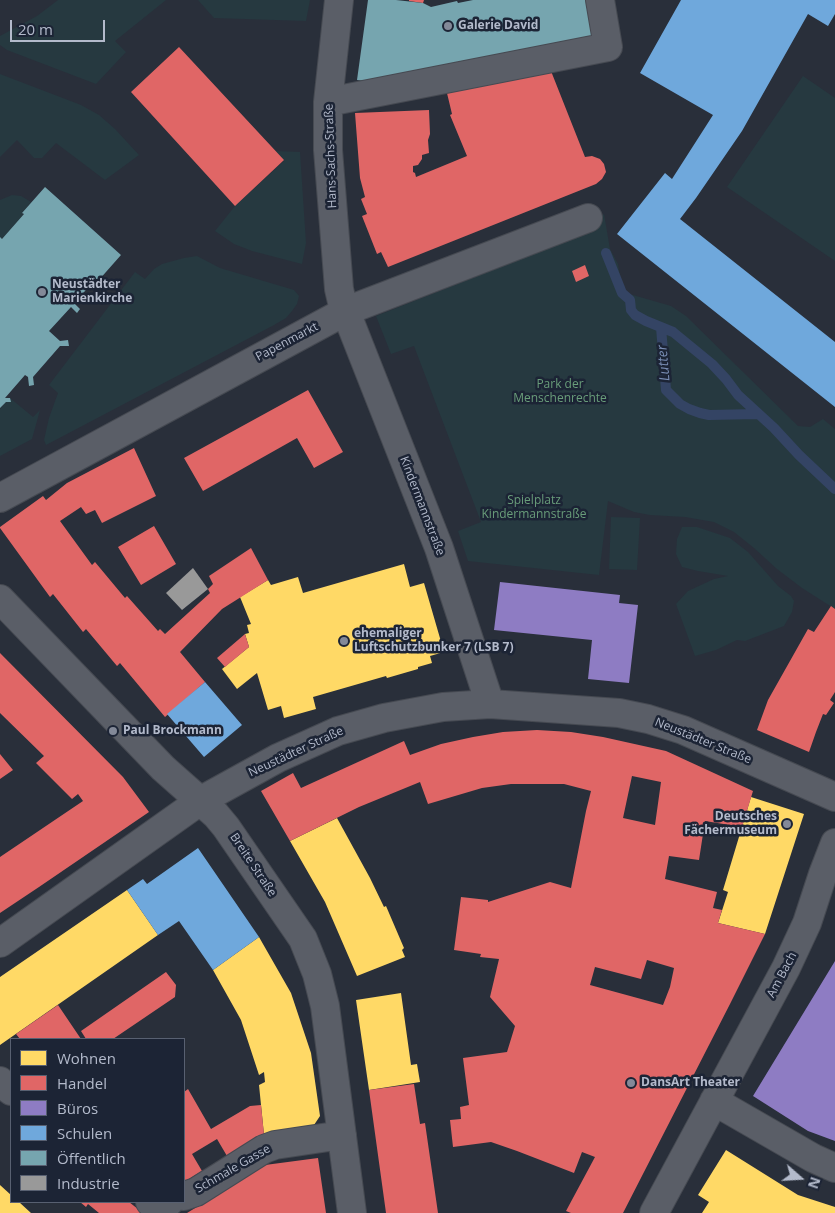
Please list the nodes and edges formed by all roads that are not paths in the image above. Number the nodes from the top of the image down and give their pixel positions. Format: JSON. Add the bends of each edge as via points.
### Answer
{"nodes":[{"id":1,"x":339,"y":0,"type":"edge"},
{"id":2,"x":600,"y":0,"type":"edge"},
{"id":3,"x":328,"y":102,"type":"junction"},
{"id":4,"x":588,"y":218,"type":"dead end"},
{"id":5,"x":346,"y":310,"type":"junction"},
{"id":6,"x":0,"y":498,"type":"edge"},
{"id":7,"x":0,"y":599,"type":"edge"},
{"id":8,"x":490,"y":704,"type":"junction"},
{"id":9,"x":835,"y":797,"type":"edge"},
{"id":10,"x":200,"y":801,"type":"junction"},
{"id":11,"x":835,"y":843,"type":"edge"},
{"id":12,"x":0,"y":943,"type":"edge"},
{"id":13,"x":0,"y":1081,"type":"edge"},
{"id":14,"x":10,"y":1090,"type":"edge"},
{"id":15,"x":714,"y":1101,"type":"junction"},
{"id":16,"x":342,"y":1135,"type":"junction"},
{"id":17,"x":835,"y":1168,"type":"edge"},
{"id":18,"x":185,"y":1196,"type":"edge"},
{"id":19,"x":153,"y":1203,"type":"edge"},
{"id":20,"x":166,"y":1203,"type":"edge"},
{"id":21,"x":352,"y":1213,"type":"edge"},
{"id":22,"x":654,"y":1213,"type":"edge"}],
"edges":[{"from":1,"to":3,"type":"street","name":"Hans-Sachs-Straße"},
{"from":2,"to":3,"type":"street","via":[[608,47]]},
{"from":3,"to":5,"type":"street","name":"Hans-Sachs-Straße","via":[[328,150],[339,289]]},
{"from":4,"to":5,"type":"street","name":"Papenmarkt"},
{"from":5,"to":6,"type":"street","name":"Papenmarkt"},
{"from":5,"to":8,"type":"street","name":"Kindermannstraße","via":[[439,548]]},
{"from":7,"to":10,"type":"street","name":"Breite Straße","via":[[163,768]]},
{"from":8,"to":9,"type":"street","name":"Neustädter Straße","via":[[619,713],[648,719],[683,730]]},
{"from":8,"to":10,"type":"street","name":"Neustädter Straße","via":[[443,707],[338,731],[278,758]]},
{"from":10,"to":12,"type":"street","name":"Neustädter Straße"},
{"from":10,"to":16,"type":"street","name":"Breite Straße","via":[[226,826],[306,948],[325,1006]]},
{"from":11,"to":15,"type":"street","name":"Am Bach","via":[[798,945]]},
{"from":13,"to":14,"type":"street"},
{"from":15,"to":17,"type":"street"},
{"from":15,"to":22,"type":"street","name":"Am Bach"},
{"from":16,"to":18,"type":"street","name":"Schmale Gasse","via":[[264,1149]]},
{"from":16,"to":21,"type":"street","name":"Breite Straße"},
{"from":19,"to":20,"type":"street"}]}
